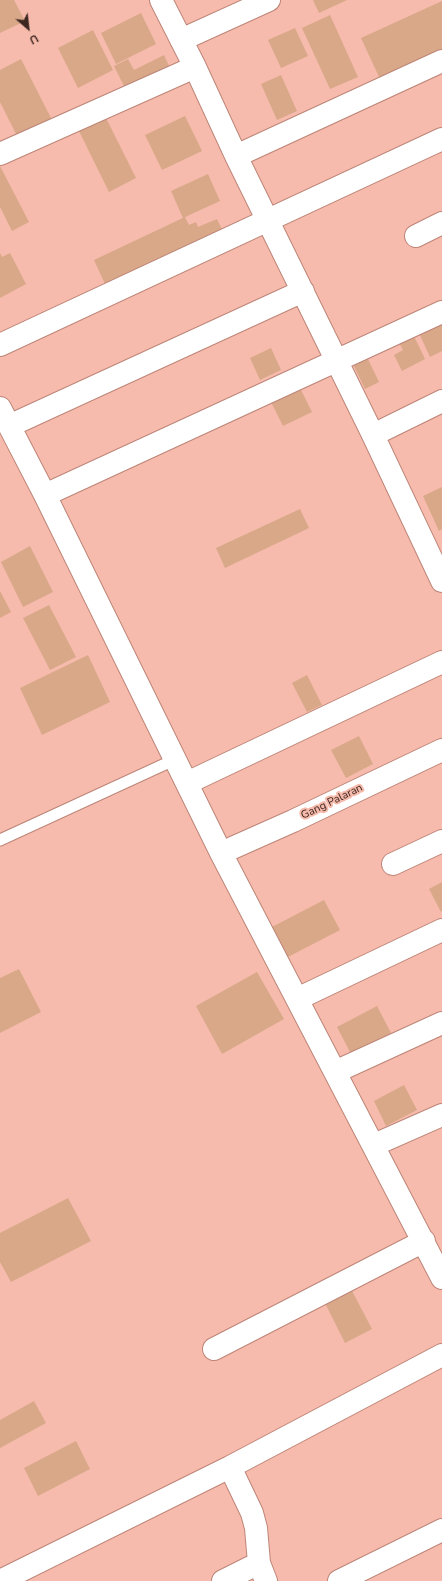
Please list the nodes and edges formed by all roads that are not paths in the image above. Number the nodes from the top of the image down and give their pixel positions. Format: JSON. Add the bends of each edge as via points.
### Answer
{"nodes":[{"id":1,"x":161,"y":0,"type":"edge"},
{"id":2,"x":269,"y":0,"type":"edge"},
{"id":3,"x":182,"y":40,"type":"junction"},
{"id":4,"x":442,"y":61,"type":"edge"},
{"id":5,"x":195,"y":67,"type":"junction"},
{"id":6,"x":442,"y":139,"type":"edge"},
{"id":7,"x":0,"y":154,"type":"edge"},
{"id":8,"x":236,"y":156,"type":"junction"},
{"id":9,"x":269,"y":221,"type":"junction"},
{"id":10,"x":442,"y":223,"type":"edge"},
{"id":11,"x":416,"y":236,"type":"dead end"},
{"id":12,"x":303,"y":291,"type":"junction"},
{"id":13,"x":442,"y":312,"type":"edge"},
{"id":14,"x":0,"y":345,"type":"edge"},
{"id":15,"x":337,"y":360,"type":"junction"},
{"id":16,"x":442,"y":401,"type":"edge"},
{"id":17,"x":5,"y":417,"type":"edge"},
{"id":18,"x":373,"y":434,"type":"junction"},
{"id":19,"x":45,"y":495,"type":"junction"},
{"id":20,"x":442,"y":581,"type":"edge"},
{"id":21,"x":442,"y":662,"type":"edge"},
{"id":22,"x":442,"y":750,"type":"edge"},
{"id":23,"x":176,"y":759,"type":"junction"},
{"id":24,"x":187,"y":783,"type":"junction"},
{"id":25,"x":0,"y":840,"type":"edge"},
{"id":26,"x":442,"y":841,"type":"edge"},
{"id":27,"x":221,"y":854,"type":"junction"},
{"id":28,"x":393,"y":864,"type":"dead end"},
{"id":29,"x":442,"y":930,"type":"edge"},
{"id":30,"x":297,"y":999,"type":"junction"},
{"id":31,"x":442,"y":1023,"type":"edge"},
{"id":32,"x":335,"y":1072,"type":"junction"},
{"id":33,"x":442,"y":1115,"type":"edge"},
{"id":34,"x":374,"y":1145,"type":"junction"},
{"id":35,"x":431,"y":1245,"type":"edge"},
{"id":36,"x":442,"y":1278,"type":"edge"},
{"id":37,"x":214,"y":1349,"type":"dead end"},
{"id":38,"x":442,"y":1355,"type":"edge"},
{"id":39,"x":230,"y":1467,"type":"junction"},
{"id":40,"x":442,"y":1530,"type":"edge"},
{"id":41,"x":262,"y":1572,"type":"edge"},
{"id":42,"x":0,"y":1581,"type":"edge"},
{"id":43,"x":223,"y":1581,"type":"edge"},
{"id":44,"x":338,"y":1581,"type":"edge"}],
"edges":[{"from":1,"to":3,"type":"street"},
{"from":2,"to":3,"type":"street"},
{"from":3,"to":5,"type":"street"},
{"from":4,"to":8,"type":"street"},
{"from":5,"to":7,"type":"street"},
{"from":5,"to":8,"type":"street"},
{"from":6,"to":9,"type":"street"},
{"from":8,"to":9,"type":"street"},
{"from":9,"to":12,"type":"street"},
{"from":9,"to":14,"type":"street"},
{"from":10,"to":11,"type":"street"},
{"from":12,"to":15,"type":"street"},
{"from":12,"to":17,"type":"street"},
{"from":13,"to":15,"type":"street"},
{"from":15,"to":18,"type":"street"},
{"from":15,"to":19,"type":"street"},
{"from":16,"to":18,"type":"street"},
{"from":17,"to":19,"type":"street"},
{"from":18,"to":20,"type":"street"},
{"from":19,"to":23,"type":"street"},
{"from":21,"to":24,"type":"street"},
{"from":22,"to":27,"type":"street","name":"Gang Palaran"},
{"from":23,"to":24,"type":"street"},
{"from":23,"to":25,"type":"lane"},
{"from":24,"to":27,"type":"street"},
{"from":26,"to":28,"type":"street"},
{"from":27,"to":30,"type":"street"},
{"from":29,"to":30,"type":"street"},
{"from":30,"to":32,"type":"street"},
{"from":31,"to":32,"type":"street"},
{"from":32,"to":34,"type":"street"},
{"from":33,"to":34,"type":"street"},
{"from":34,"to":35,"type":"street"},
{"from":35,"to":36,"type":"street"},
{"from":35,"to":37,"type":"street"},
{"from":38,"to":39,"type":"street"},
{"from":39,"to":41,"type":"street","via":[[252,1513]]},
{"from":39,"to":42,"type":"street"},
{"from":40,"to":44,"type":"street"},
{"from":41,"to":43,"type":"street"}]}
